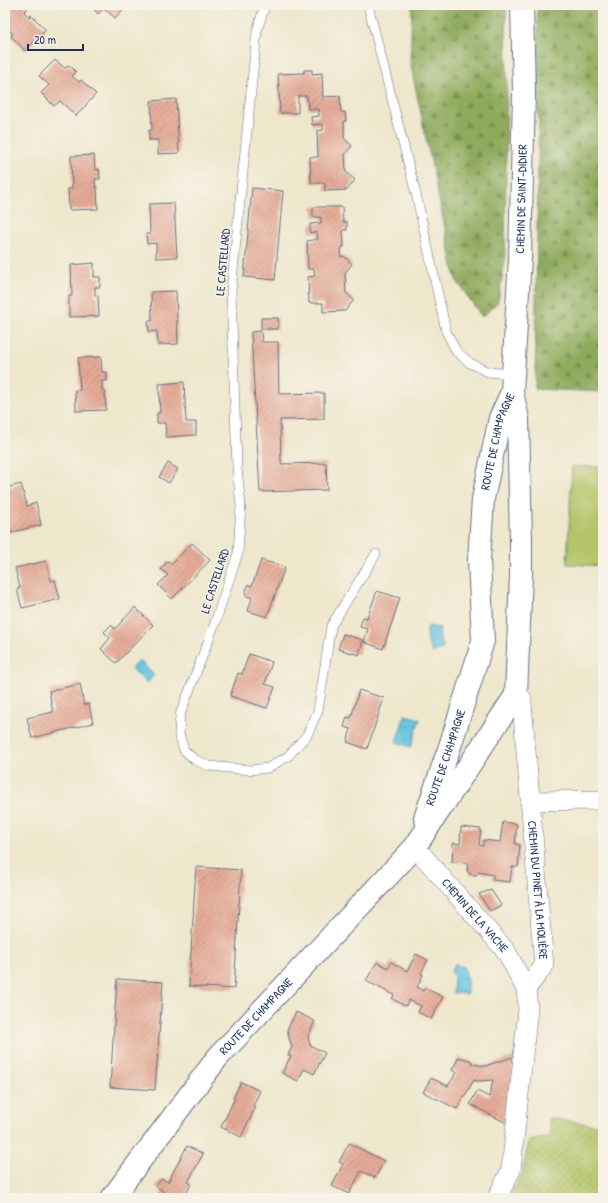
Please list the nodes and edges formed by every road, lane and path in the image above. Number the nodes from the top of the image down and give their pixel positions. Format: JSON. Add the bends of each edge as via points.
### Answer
{"nodes":[{"id":1,"x":265,"y":5,"type":"edge"},
{"id":2,"x":368,"y":5,"type":"edge"},
{"id":3,"x":522,"y":5,"type":"edge"},
{"id":4,"x":513,"y":383,"type":"junction"},
{"id":5,"x":376,"y":554,"type":"dead end"},
{"id":6,"x":516,"y":695,"type":"junction"},
{"id":7,"x":603,"y":800,"type":"edge"},
{"id":8,"x":531,"y":801,"type":"junction"},
{"id":9,"x":415,"y":847,"type":"junction"},
{"id":10,"x":526,"y":989,"type":"junction"},
{"id":11,"x":112,"y":1198,"type":"edge"},
{"id":12,"x":497,"y":1198,"type":"edge"}],
"edges":[{"from":1,"to":5,"type":"lane","name":"LE CASTELLARD","via":[[257,31],[231,291],[237,468],[241,506],[238,553],[180,715],[178,734],[184,750],[195,760],[210,766],[250,770],[268,768],[288,756],[307,735],[318,711],[332,626]]},
{"from":2,"to":4,"type":"lane","via":[[415,190],[446,331],[456,351],[470,364]]},
{"from":3,"to":4,"type":"street","name":"CHEMIN DE SAINT-DIDIER","via":[[524,93],[520,258]]},
{"from":4,"to":6,"type":"street","name":"ROUTE DE CHAMPAGNE","via":[[518,419],[521,546]]},
{"from":4,"to":9,"type":"street","name":"ROUTE DE CHAMPAGNE","via":[[500,418],[483,499],[479,560],[483,641]]},
{"from":6,"to":8,"type":"street","name":"CHEMIN DU PINET À LA MOLIÈRE","via":[[522,699]]},
{"from":6,"to":9,"type":"street","name":"ROUTE DE CHAMPAGNE"},
{"from":7,"to":8,"type":"street"},
{"from":8,"to":10,"type":"street","name":"CHEMIN DU PINET À LA MOLIÈRE","via":[[544,966]]},
{"from":9,"to":10,"type":"street","name":"CHEMIN DE LA VACHE","via":[[506,951]]},
{"from":9,"to":11,"type":"street","name":"ROUTE DE CHAMPAGNE","via":[[218,1057]]},
{"from":10,"to":12,"type":"street","via":[[528,1009],[511,1170]]}]}
